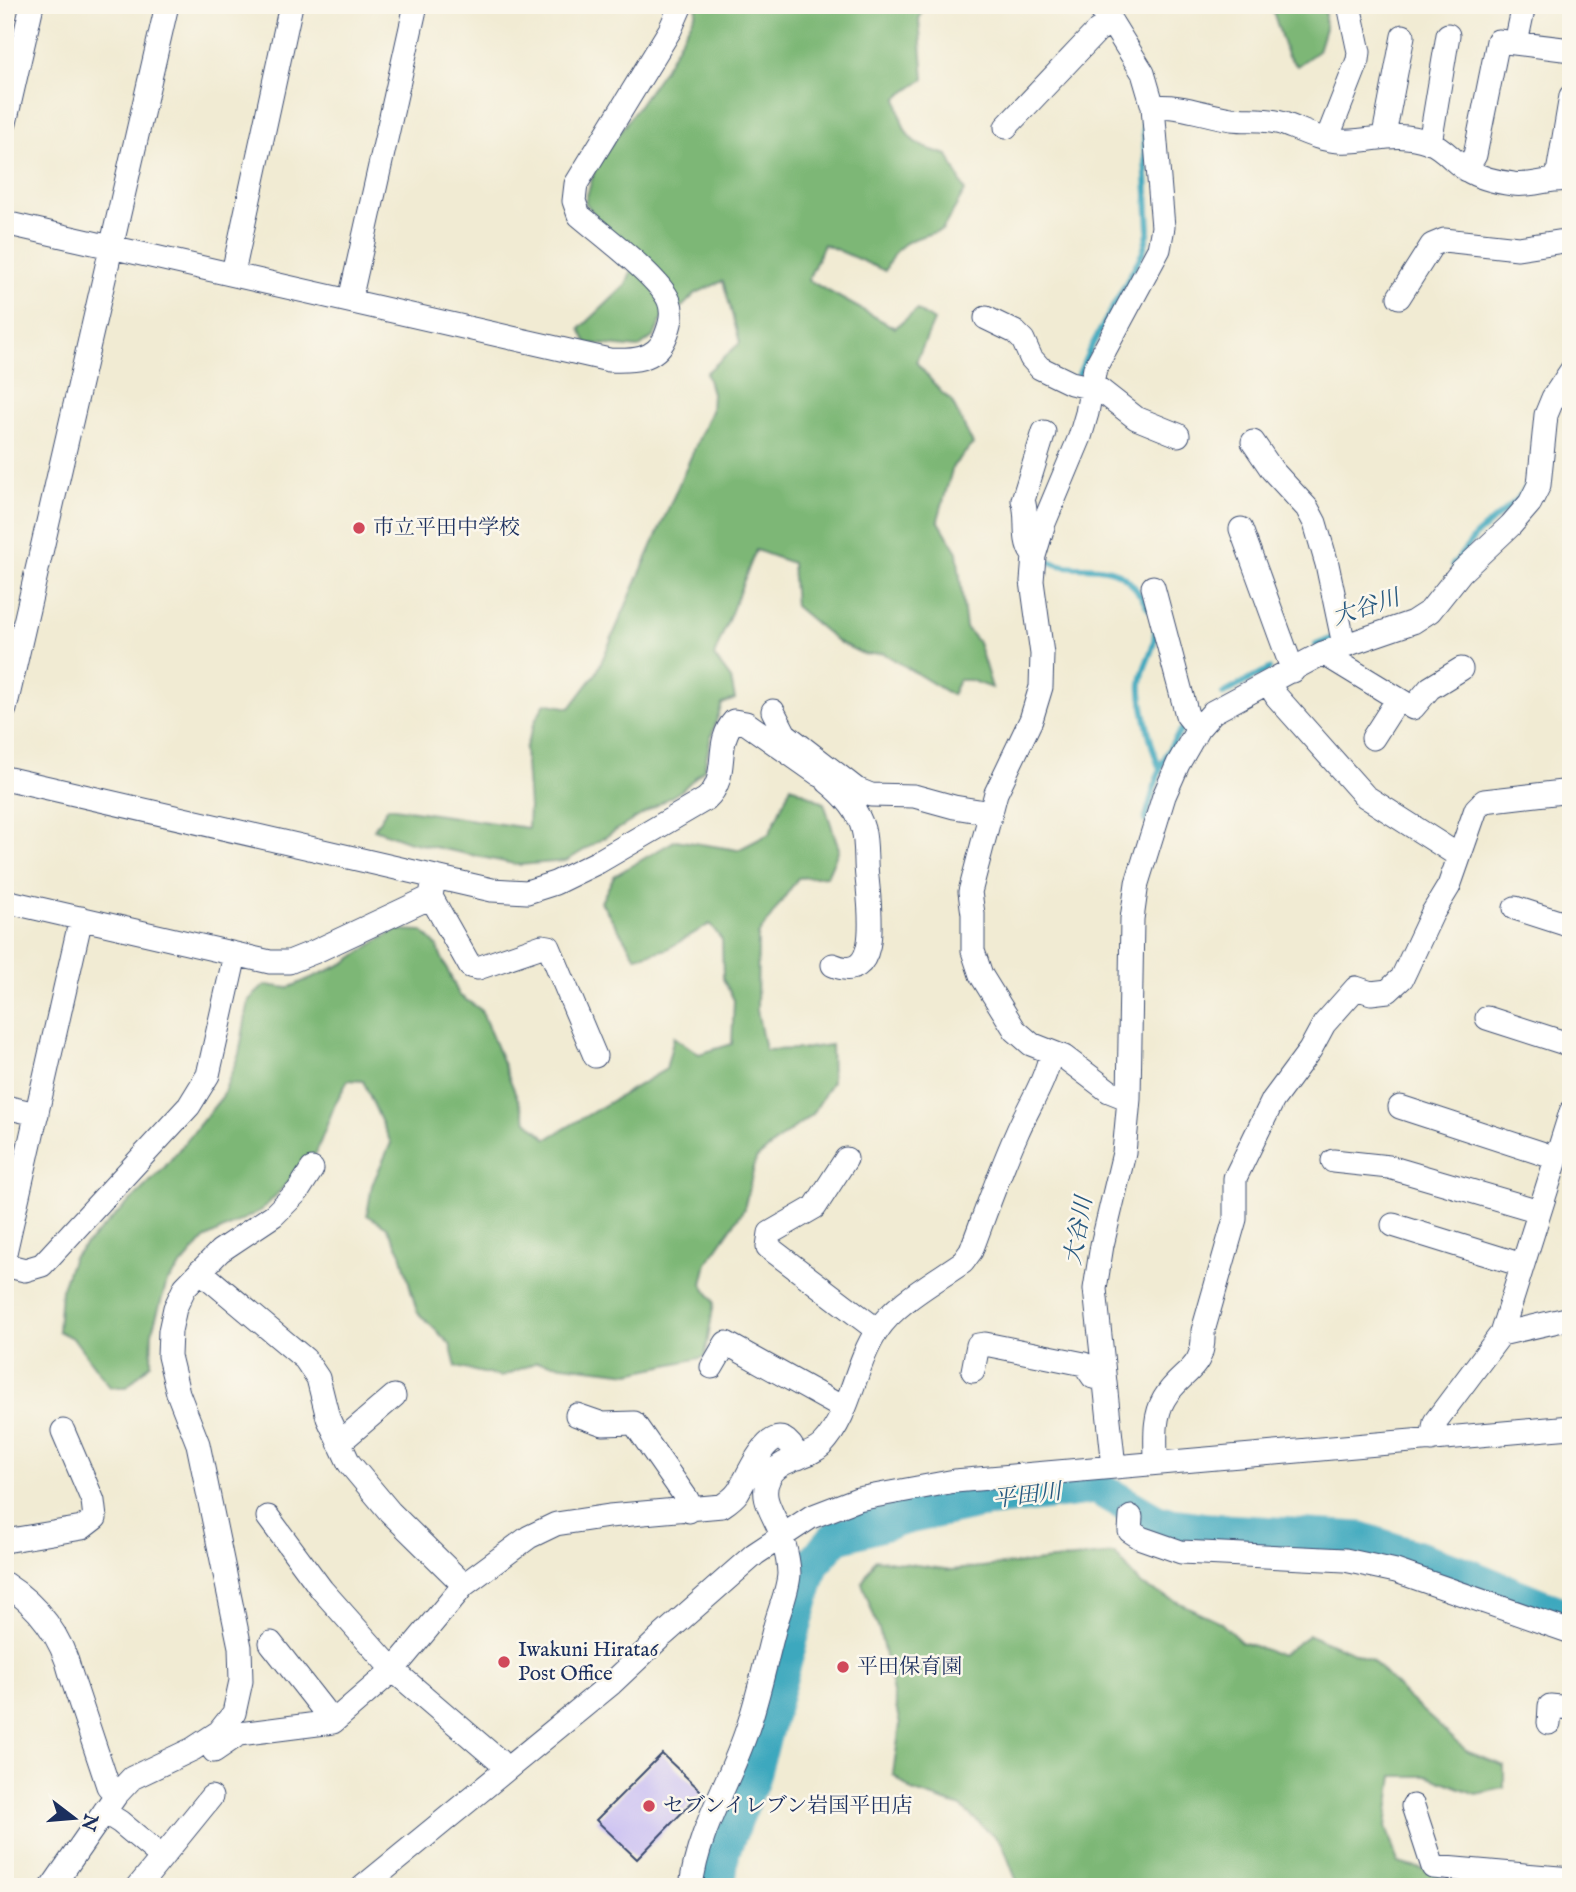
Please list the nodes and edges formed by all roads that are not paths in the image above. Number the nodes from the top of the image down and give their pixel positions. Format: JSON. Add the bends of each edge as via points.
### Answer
{"nodes":[{"id":1,"x":32,"y":5,"type":"edge"},
{"id":2,"x":167,"y":5,"type":"edge"},
{"id":3,"x":291,"y":5,"type":"edge"},
{"id":4,"x":416,"y":5,"type":"edge"},
{"id":5,"x":681,"y":5,"type":"edge"},
{"id":6,"x":1349,"y":5,"type":"edge"},
{"id":7,"x":1524,"y":5,"type":"edge"},
{"id":8,"x":1105,"y":14,"type":"edge"},
{"id":9,"x":1448,"y":35,"type":"dead end"},
{"id":10,"x":1403,"y":36,"type":"dead end"},
{"id":11,"x":1516,"y":43,"type":"junction"},
{"id":12,"x":1571,"y":50,"type":"edge"},
{"id":13,"x":1571,"y":96,"type":"edge"},
{"id":14,"x":1153,"y":107,"type":"junction"},
{"id":15,"x":5,"y":124,"type":"edge"},
{"id":16,"x":1006,"y":127,"type":"dead end"},
{"id":17,"x":1384,"y":135,"type":"junction"},
{"id":18,"x":1327,"y":139,"type":"junction"},
{"id":19,"x":1430,"y":143,"type":"junction"},
{"id":20,"x":1466,"y":170,"type":"junction"},
{"id":21,"x":1564,"y":179,"type":"edge"},
{"id":22,"x":5,"y":223,"type":"edge"},
{"id":23,"x":1571,"y":240,"type":"edge"},
{"id":24,"x":112,"y":247,"type":"junction"},
{"id":25,"x":233,"y":273,"type":"junction"},
{"id":26,"x":1399,"y":297,"type":"dead end"},
{"id":27,"x":350,"y":300,"type":"junction"},
{"id":28,"x":986,"y":318,"type":"dead end"},
{"id":29,"x":1571,"y":371,"type":"edge"},
{"id":30,"x":1090,"y":387,"type":"junction"},
{"id":31,"x":1044,"y":432,"type":"dead end"},
{"id":32,"x":1178,"y":435,"type":"dead end"},
{"id":33,"x":1253,"y":442,"type":"dead end"},
{"id":34,"x":1241,"y":528,"type":"dead end"},
{"id":35,"x":1034,"y":556,"type":"junction"},
{"id":36,"x":1153,"y":587,"type":"dead end"},
{"id":37,"x":1338,"y":641,"type":"junction"},
{"id":38,"x":1289,"y":664,"type":"junction"},
{"id":39,"x":1461,"y":669,"type":"dead end"},
{"id":40,"x":1268,"y":683,"type":"junction"},
{"id":41,"x":1398,"y":699,"type":"junction"},
{"id":42,"x":5,"y":709,"type":"edge"},
{"id":43,"x":773,"y":711,"type":"dead end"},
{"id":44,"x":1193,"y":723,"type":"junction"},
{"id":45,"x":1373,"y":738,"type":"dead end"},
{"id":46,"x":823,"y":771,"type":"junction"},
{"id":47,"x":5,"y":778,"type":"edge"},
{"id":48,"x":1571,"y":791,"type":"edge"},
{"id":49,"x":991,"y":813,"type":"junction"},
{"id":50,"x":1460,"y":856,"type":"junction"},
{"id":51,"x":433,"y":887,"type":"junction"},
{"id":52,"x":5,"y":901,"type":"edge"},
{"id":53,"x":1515,"y":908,"type":"dead end"},
{"id":54,"x":81,"y":918,"type":"junction"},
{"id":55,"x":1571,"y":926,"type":"edge"},
{"id":56,"x":235,"y":955,"type":"junction"},
{"id":57,"x":833,"y":965,"type":"dead end"},
{"id":58,"x":1487,"y":1018,"type":"dead end"},
{"id":59,"x":1571,"y":1045,"type":"edge"},
{"id":60,"x":1051,"y":1052,"type":"junction"},
{"id":61,"x":595,"y":1056,"type":"dead end"},
{"id":62,"x":1129,"y":1098,"type":"junction"},
{"id":63,"x":5,"y":1107,"type":"edge"},
{"id":64,"x":1399,"y":1107,"type":"dead end"},
{"id":65,"x":1571,"y":1112,"type":"edge"},
{"id":66,"x":37,"y":1114,"type":"junction"},
{"id":67,"x":1556,"y":1157,"type":"junction"},
{"id":68,"x":846,"y":1159,"type":"dead end"},
{"id":69,"x":1333,"y":1161,"type":"dead end"},
{"id":70,"x":312,"y":1170,"type":"dead end"},
{"id":71,"x":1539,"y":1211,"type":"junction"},
{"id":72,"x":1392,"y":1225,"type":"dead end"},
{"id":73,"x":5,"y":1253,"type":"edge"},
{"id":74,"x":5,"y":1265,"type":"edge"},
{"id":75,"x":1522,"y":1265,"type":"junction"},
{"id":76,"x":200,"y":1271,"type":"junction"},
{"id":77,"x":1571,"y":1318,"type":"edge"},
{"id":78,"x":877,"y":1331,"type":"junction"},
{"id":79,"x":1501,"y":1334,"type":"junction"},
{"id":80,"x":712,"y":1367,"type":"dead end"},
{"id":81,"x":973,"y":1371,"type":"dead end"},
{"id":82,"x":1104,"y":1379,"type":"junction"},
{"id":83,"x":394,"y":1396,"type":"dead end"},
{"id":84,"x":844,"y":1408,"type":"junction"},
{"id":85,"x":577,"y":1415,"type":"dead end"},
{"id":86,"x":1571,"y":1427,"type":"edge"},
{"id":87,"x":63,"y":1431,"type":"dead end"},
{"id":88,"x":1432,"y":1440,"type":"junction"},
{"id":89,"x":340,"y":1443,"type":"junction"},
{"id":90,"x":798,"y":1458,"type":"junction"},
{"id":91,"x":1156,"y":1463,"type":"junction"},
{"id":92,"x":1114,"y":1467,"type":"junction"},
{"id":93,"x":690,"y":1511,"type":"junction"},
{"id":94,"x":268,"y":1517,"type":"dead end"},
{"id":95,"x":1131,"y":1517,"type":"dead end"},
{"id":96,"x":782,"y":1536,"type":"junction"},
{"id":97,"x":5,"y":1541,"type":"edge"},
{"id":98,"x":5,"y":1584,"type":"edge"},
{"id":99,"x":464,"y":1585,"type":"junction"},
{"id":100,"x":1571,"y":1632,"type":"edge"},
{"id":101,"x":271,"y":1643,"type":"dead end"},
{"id":102,"x":393,"y":1670,"type":"junction"},
{"id":103,"x":1571,"y":1708,"type":"edge"},
{"id":104,"x":333,"y":1722,"type":"junction"},
{"id":105,"x":1549,"y":1723,"type":"dead end"},
{"id":106,"x":150,"y":1769,"type":"junction"},
{"id":107,"x":505,"y":1769,"type":"junction"},
{"id":108,"x":211,"y":1797,"type":"dead end"},
{"id":109,"x":110,"y":1804,"type":"junction"},
{"id":110,"x":1413,"y":1806,"type":"dead end"},
{"id":111,"x":162,"y":1857,"type":"junction"},
{"id":112,"x":1571,"y":1879,"type":"edge"},
{"id":113,"x":52,"y":1887,"type":"edge"},
{"id":114,"x":138,"y":1887,"type":"edge"},
{"id":115,"x":363,"y":1887,"type":"edge"},
{"id":116,"x":691,"y":1887,"type":"edge"}],
"edges":[{"from":1,"to":15,"type":"street"},
{"from":2,"to":24,"type":"street"},
{"from":3,"to":25,"type":"street"},
{"from":4,"to":27,"type":"street"},
{"from":5,"to":27,"type":"street","via":[[576,184],[574,201],[579,215],[659,285],[670,302],[671,323],[663,343],[648,357],[632,362],[609,360]]},
{"from":6,"to":18,"type":"street","via":[[1359,52]]},
{"from":7,"to":11,"type":"street"},
{"from":8,"to":14,"type":"street","via":[[1143,73]]},
{"from":8,"to":16,"type":"street","via":[[1098,30]]},
{"from":9,"to":19,"type":"street"},
{"from":10,"to":17,"type":"street"},
{"from":11,"to":12,"type":"street"},
{"from":11,"to":20,"type":"street","via":[[1498,41],[1475,155]]},
{"from":13,"to":21,"type":"street"},
{"from":14,"to":18,"type":"street","via":[[1171,105],[1232,119],[1262,119]]},
{"from":14,"to":30,"type":"street","via":[[1163,227],[1159,249],[1103,350]]},
{"from":17,"to":18,"type":"street"},
{"from":17,"to":19,"type":"street"},
{"from":19,"to":20,"type":"street"},
{"from":20,"to":21,"type":"street","via":[[1516,185]]},
{"from":22,"to":24,"type":"street"},
{"from":23,"to":26,"type":"street","via":[[1518,248],[1444,240],[1432,245]]},
{"from":24,"to":25,"type":"street"},
{"from":24,"to":42,"type":"street"},
{"from":25,"to":27,"type":"street"},
{"from":28,"to":30,"type":"street","via":[[1015,332],[1040,368]]},
{"from":29,"to":37,"type":"street","via":[[1546,415],[1539,485],[1530,503],[1461,572],[1430,611],[1413,622]]},
{"from":30,"to":32,"type":"street","via":[[1136,418]]},
{"from":30,"to":35,"type":"street","via":[[1080,438]]},
{"from":31,"to":35,"type":"street","via":[[1023,500],[1029,550]]},
{"from":33,"to":37,"type":"street","via":[[1315,523]]},
{"from":34,"to":38,"type":"street"},
{"from":35,"to":49,"type":"street","via":[[1041,687]]},
{"from":36,"to":44,"type":"street"},
{"from":37,"to":38,"type":"street"},
{"from":37,"to":41,"type":"street"},
{"from":38,"to":40,"type":"street"},
{"from":39,"to":41,"type":"street","via":[[1430,688],[1413,708]]},
{"from":40,"to":44,"type":"street"},
{"from":40,"to":50,"type":"street","via":[[1365,796]]},
{"from":41,"to":45,"type":"street"},
{"from":43,"to":46,"type":"street","via":[[785,734]]},
{"from":44,"to":62,"type":"street","via":[[1137,883],[1132,919]]},
{"from":46,"to":49,"type":"street","via":[[871,795],[914,796]]},
{"from":46,"to":51,"type":"street","via":[[746,723],[734,721],[726,731],[716,790],[598,862],[555,884],[527,892]]},
{"from":46,"to":57,"type":"street","via":[[853,807],[863,829],[870,926],[863,961],[845,970]]},
{"from":47,"to":51,"type":"street"},
{"from":48,"to":50,"type":"street","via":[[1484,800],[1476,809]]},
{"from":49,"to":60,"type":"street","via":[[970,892],[973,951],[981,975],[1015,1030],[1031,1044]]},
{"from":50,"to":91,"type":"street","via":[[1402,978],[1388,991],[1371,993],[1356,988],[1324,1024],[1273,1100],[1236,1178],[1235,1219],[1203,1331],[1204,1349],[1164,1399],[1156,1423]]},
{"from":51,"to":56,"type":"street","via":[[289,962]]},
{"from":51,"to":61,"type":"street","via":[[470,966],[478,968],[549,947]]},
{"from":52,"to":54,"type":"street"},
{"from":53,"to":55,"type":"street"},
{"from":54,"to":56,"type":"street"},
{"from":54,"to":66,"type":"street"},
{"from":56,"to":74,"type":"street","via":[[208,1075],[189,1106],[42,1265],[25,1270]]},
{"from":58,"to":59,"type":"street"},
{"from":60,"to":62,"type":"street","via":[[1064,1056],[1109,1091]]},
{"from":60,"to":78,"type":"street","via":[[1047,1072],[1001,1170],[971,1251],[963,1262],[892,1313]]},
{"from":62,"to":82,"type":"street","via":[[1124,1153],[1095,1289]]},
{"from":63,"to":66,"type":"street"},
{"from":64,"to":67,"type":"street"},
{"from":65,"to":67,"type":"street"},
{"from":66,"to":73,"type":"street"},
{"from":67,"to":71,"type":"street"},
{"from":68,"to":78,"type":"street","via":[[815,1207],[770,1233],[768,1247]]},
{"from":69,"to":71,"type":"street","via":[[1389,1167]]},
{"from":70,"to":76,"type":"street","via":[[274,1215],[220,1251]]},
{"from":71,"to":75,"type":"street"},
{"from":72,"to":75,"type":"street"},
{"from":75,"to":79,"type":"street"},
{"from":76,"to":89,"type":"street","via":[[305,1359],[318,1378]]},
{"from":76,"to":106,"type":"street","via":[[175,1308],[169,1356],[198,1444],[240,1647],[241,1681],[234,1713],[219,1732]]},
{"from":77,"to":79,"type":"street"},
{"from":78,"to":84,"type":"street"},
{"from":79,"to":88,"type":"street","via":[[1435,1422]]},
{"from":80,"to":84,"type":"street","via":[[726,1343]]},
{"from":81,"to":82,"type":"street","via":[[978,1345],[985,1344],[1084,1364],[1093,1377]]},
{"from":82,"to":92,"type":"street"},
{"from":83,"to":89,"type":"street"},
{"from":84,"to":90,"type":"street","via":[[823,1444]]},
{"from":85,"to":93,"type":"street","via":[[603,1424],[634,1423],[687,1499]]},
{"from":86,"to":88,"type":"street"},
{"from":87,"to":97,"type":"street","via":[[93,1501],[95,1518],[82,1528]]},
{"from":88,"to":91,"type":"street"},
{"from":89,"to":99,"type":"street","via":[[349,1463],[390,1512]]},
{"from":90,"to":93,"type":"street","via":[[793,1445],[772,1440],[762,1448],[736,1495],[722,1506]]},
{"from":90,"to":96,"type":"street","via":[[769,1476],[769,1510]]},
{"from":91,"to":92,"type":"street"},
{"from":92,"to":96,"type":"street","via":[[955,1481],[858,1499],[811,1517]]},
{"from":93,"to":99,"type":"street","via":[[556,1524],[529,1537]]},
{"from":94,"to":102,"type":"street","via":[[322,1590]]},
{"from":95,"to":100,"type":"street","via":[[1130,1531],[1181,1552],[1345,1560],[1396,1571]]},
{"from":96,"to":107,"type":"street","via":[[755,1554],[611,1684]]},
{"from":96,"to":116,"type":"street","via":[[789,1574],[746,1733]]},
{"from":98,"to":109,"type":"street","via":[[39,1611],[67,1657]]},
{"from":99,"to":102,"type":"street"},
{"from":101,"to":104,"type":"street"},
{"from":102,"to":104,"type":"street"},
{"from":102,"to":107,"type":"street"},
{"from":103,"to":105,"type":"street","via":[[1550,1706]]},
{"from":104,"to":106,"type":"street","via":[[239,1734],[196,1762],[169,1772]]},
{"from":106,"to":109,"type":"street","via":[[132,1778]]},
{"from":107,"to":115,"type":"street"},
{"from":108,"to":111,"type":"street"},
{"from":109,"to":111,"type":"street","via":[[120,1822]]},
{"from":109,"to":113,"type":"street"},
{"from":110,"to":112,"type":"street","via":[[1433,1867]]},
{"from":111,"to":114,"type":"street"}]}
